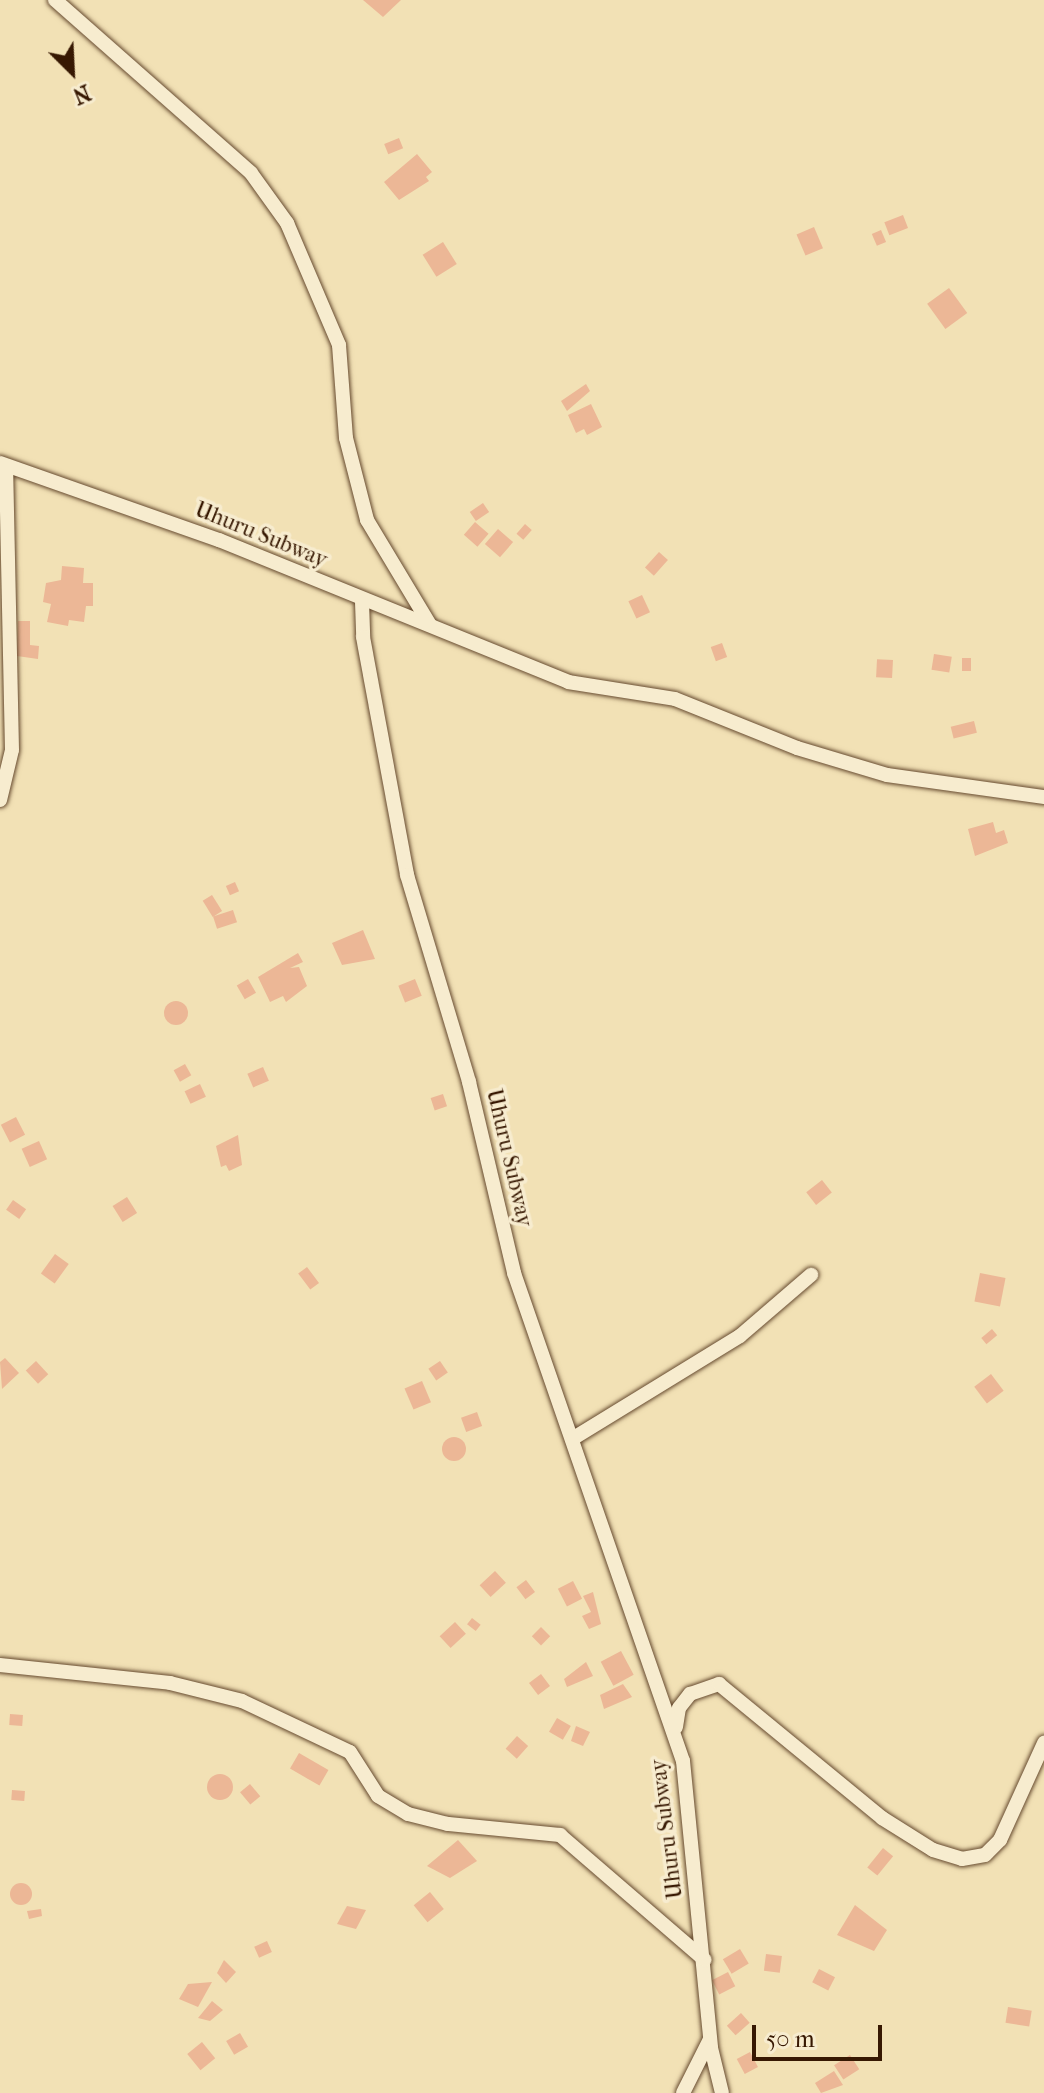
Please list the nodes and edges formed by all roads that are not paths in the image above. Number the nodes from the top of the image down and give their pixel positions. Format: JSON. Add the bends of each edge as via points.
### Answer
{"nodes":[{"id":1,"x":55,"y":0,"type":"edge"},
{"id":2,"x":3,"y":465,"type":"edge"},
{"id":3,"x":362,"y":602,"type":"junction"},
{"id":4,"x":431,"y":625,"type":"junction"},
{"id":5,"x":1044,"y":797,"type":"edge"},
{"id":6,"x":0,"y":800,"type":"edge"},
{"id":7,"x":811,"y":1275,"type":"dead end"},
{"id":8,"x":572,"y":1439,"type":"junction"},
{"id":9,"x":0,"y":1665,"type":"edge"},
{"id":10,"x":675,"y":1731,"type":"junction"},
{"id":11,"x":1044,"y":1743,"type":"edge"},
{"id":12,"x":705,"y":1960,"type":"junction"},
{"id":13,"x":710,"y":2039,"type":"junction"},
{"id":14,"x":683,"y":2093,"type":"edge"},
{"id":15,"x":722,"y":2093,"type":"edge"}],
"edges":[{"from":1,"to":4,"type":"street","via":[[251,173],[287,223],[339,345],[346,438],[367,520]]},
{"from":2,"to":3,"type":"street","name":"Uhuru Subway","via":[[219,540]]},
{"from":2,"to":6,"type":"street","via":[[12,750]]},
{"from":3,"to":4,"type":"street"},
{"from":3,"to":8,"type":"street","name":"Uhuru Subway","via":[[363,637],[407,875],[469,1082],[514,1273]]},
{"from":4,"to":5,"type":"street","via":[[555,677],[675,699],[837,762],[905,779]]},
{"from":7,"to":8,"type":"street","via":[[740,1336]]},
{"from":8,"to":10,"type":"street","name":"Uhuru Subway"},
{"from":9,"to":12,"type":"street","via":[[170,1683],[242,1701],[350,1752],[378,1796],[408,1814],[448,1824],[560,1835]]},
{"from":10,"to":11,"type":"street","via":[[684,1700],[705,1685],[719,1684],[882,1818],[933,1850],[962,1859],[985,1855],[1000,1840]]},
{"from":10,"to":12,"type":"street","name":"Uhuru Subway","via":[[688,1792]]},
{"from":12,"to":13,"type":"street","name":"Uhuru Subway"},
{"from":13,"to":14,"type":"street"},
{"from":13,"to":15,"type":"street","name":"Uhuru Subway"}]}
